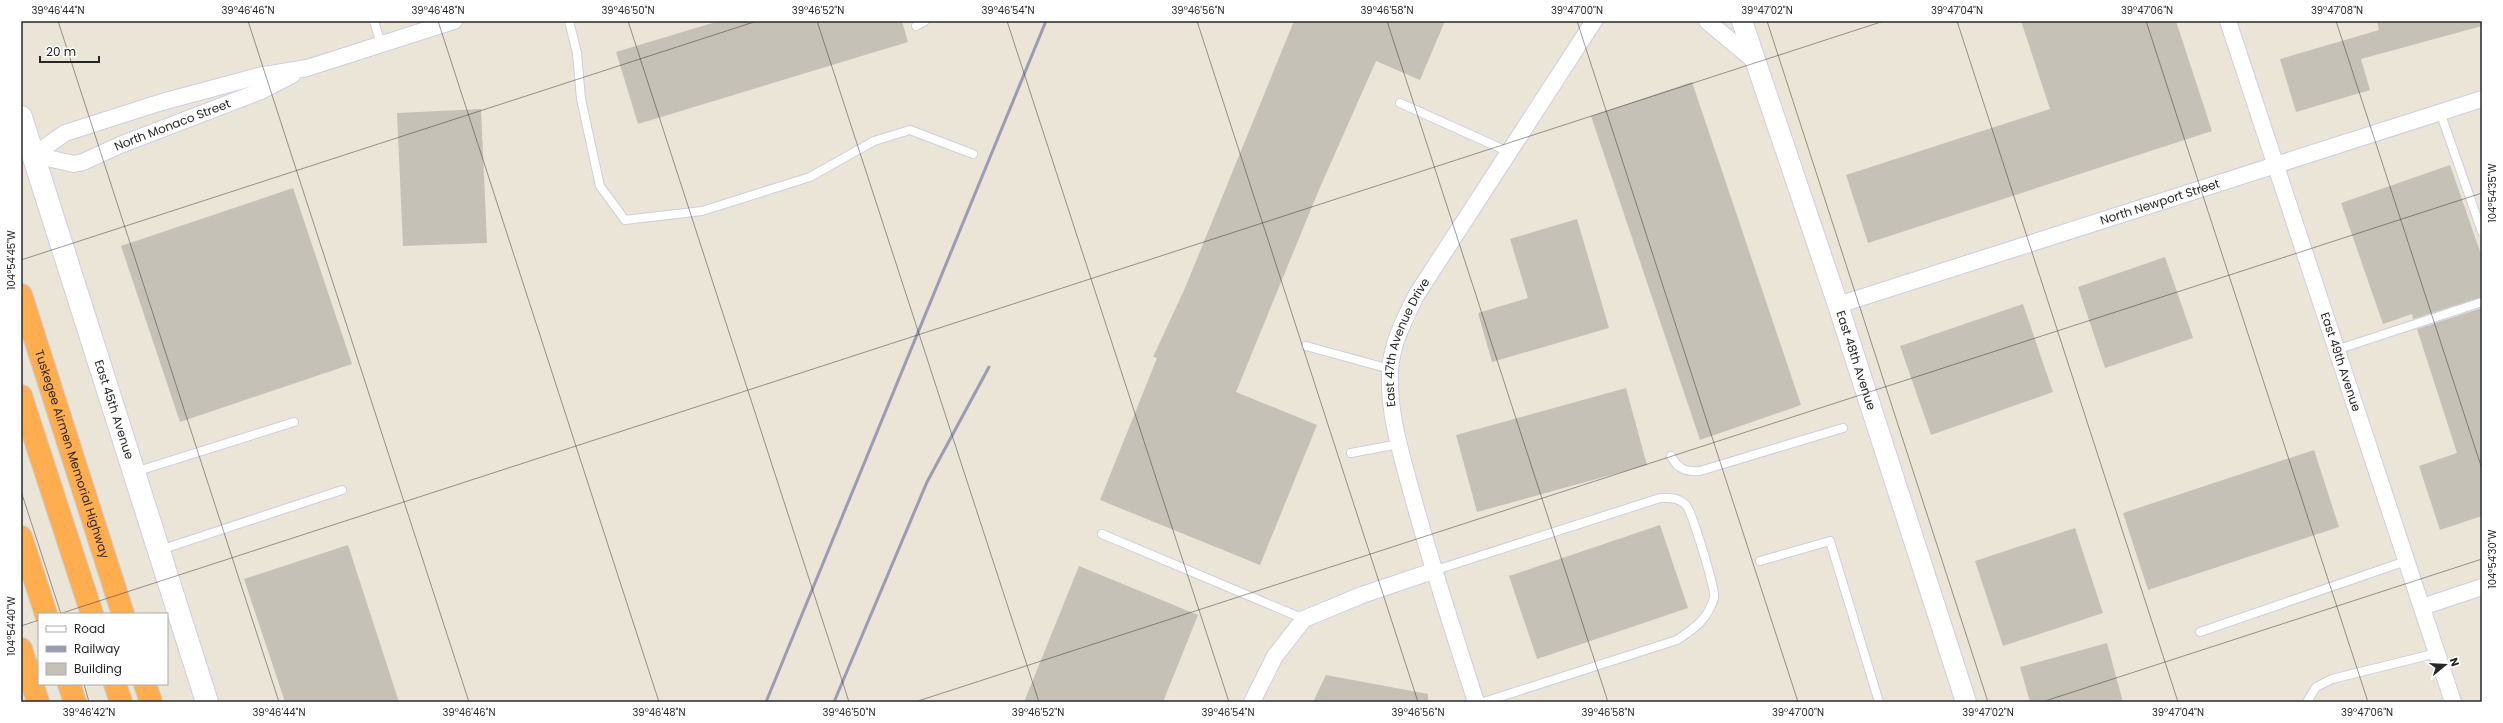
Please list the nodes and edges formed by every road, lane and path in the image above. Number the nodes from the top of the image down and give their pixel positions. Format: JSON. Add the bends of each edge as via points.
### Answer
{"nodes":[{"id":1,"x":374,"y":21,"type":"edge"},
{"id":2,"x":454,"y":21,"type":"edge"},
{"id":3,"x":569,"y":21,"type":"edge"},
{"id":4,"x":925,"y":21,"type":"edge"},
{"id":5,"x":1594,"y":21,"type":"edge"},
{"id":6,"x":1707,"y":21,"type":"edge"},
{"id":7,"x":1742,"y":21,"type":"edge"},
{"id":8,"x":2228,"y":21,"type":"edge"},
{"id":9,"x":916,"y":26,"type":"dead end"},
{"id":10,"x":381,"y":44,"type":"junction"},
{"id":11,"x":1756,"y":62,"type":"junction"},
{"id":12,"x":307,"y":68,"type":"junction"},
{"id":13,"x":2482,"y":99,"type":"edge"},
{"id":14,"x":1400,"y":102,"type":"dead end"},
{"id":15,"x":2440,"y":112,"type":"junction"},
{"id":16,"x":21,"y":117,"type":"edge"},
{"id":17,"x":1509,"y":152,"type":"junction"},
{"id":18,"x":973,"y":154,"type":"dead end"},
{"id":19,"x":27,"y":157,"type":"edge"},
{"id":20,"x":2275,"y":164,"type":"junction"},
{"id":21,"x":2482,"y":232,"type":"edge"},
{"id":22,"x":21,"y":295,"type":"edge"},
{"id":23,"x":2482,"y":302,"type":"edge"},
{"id":24,"x":1838,"y":305,"type":"junction"},
{"id":25,"x":1306,"y":346,"type":"dead end"},
{"id":26,"x":2336,"y":350,"type":"junction"},
{"id":27,"x":1390,"y":369,"type":"junction"},
{"id":28,"x":21,"y":396,"type":"edge"},
{"id":29,"x":294,"y":422,"type":"dead end"},
{"id":30,"x":1843,"y":428,"type":"dead end"},
{"id":31,"x":1399,"y":444,"type":"junction"},
{"id":32,"x":1350,"y":453,"type":"dead end"},
{"id":33,"x":1671,"y":456,"type":"dead end"},
{"id":34,"x":133,"y":473,"type":"junction"},
{"id":35,"x":342,"y":490,"type":"dead end"},
{"id":36,"x":1102,"y":534,"type":"dead end"},
{"id":37,"x":21,"y":537,"type":"edge"},
{"id":38,"x":158,"y":551,"type":"junction"},
{"id":39,"x":1760,"y":561,"type":"dead end"},
{"id":40,"x":2406,"y":561,"type":"junction"},
{"id":41,"x":1433,"y":571,"type":"junction"},
{"id":42,"x":2482,"y":587,"type":"edge"},
{"id":43,"x":2422,"y":607,"type":"junction"},
{"id":44,"x":46,"y":613,"type":"edge"},
{"id":45,"x":92,"y":613,"type":"edge"},
{"id":46,"x":123,"y":613,"type":"edge"},
{"id":47,"x":1304,"y":619,"type":"junction"},
{"id":48,"x":2200,"y":632,"type":"dead end"},
{"id":49,"x":21,"y":649,"type":"edge"},
{"id":50,"x":2437,"y":653,"type":"junction"},
{"id":51,"x":69,"y":685,"type":"edge"},
{"id":52,"x":115,"y":685,"type":"edge"},
{"id":53,"x":145,"y":685,"type":"edge"},
{"id":54,"x":1963,"y":701,"type":"edge"},
{"id":55,"x":38,"y":702,"type":"edge"},
{"id":56,"x":75,"y":702,"type":"edge"},
{"id":57,"x":121,"y":702,"type":"edge"},
{"id":58,"x":151,"y":702,"type":"edge"},
{"id":59,"x":207,"y":702,"type":"edge"},
{"id":60,"x":1252,"y":702,"type":"edge"},
{"id":61,"x":1476,"y":702,"type":"edge"},
{"id":62,"x":1484,"y":702,"type":"edge"},
{"id":63,"x":1879,"y":702,"type":"edge"},
{"id":64,"x":2308,"y":702,"type":"edge"},
{"id":65,"x":2452,"y":702,"type":"edge"}],
"edges":[{"from":1,"to":10,"type":"lane"},
{"from":2,"to":10,"type":"street","name":"North Monaco Street"},
{"from":3,"to":18,"type":"lane","via":[[576,53],[581,99],[600,186],[625,220],[702,211],[810,177],[874,141],[910,130]]},
{"from":4,"to":9,"type":"lane"},
{"from":5,"to":17,"type":"street","name":"East 47th Avenue Drive"},
{"from":6,"to":11,"type":"street"},
{"from":7,"to":11,"type":"street","name":"East 48th Avenue"},
{"from":8,"to":20,"type":"street","name":"East 49th Avenue"},
{"from":10,"to":12,"type":"street","name":"North Monaco Street"},
{"from":11,"to":24,"type":"street","name":"East 48th Avenue"},
{"from":12,"to":19,"type":"street","name":"North Monaco Street","via":[[259,76],[162,102],[66,133]]},
{"from":12,"to":19,"type":"street","name":"North Monaco Street","via":[[261,91],[120,145],[83,162],[74,164]]},
{"from":13,"to":15,"type":"street","name":"North Newport Street"},
{"from":14,"to":17,"type":"lane"},
{"from":15,"to":20,"type":"street","name":"North Newport Street"},
{"from":15,"to":21,"type":"lane"},
{"from":16,"to":19,"type":"main road","name":"East 45th Avenue"},
{"from":17,"to":27,"type":"street","name":"East 47th Avenue Drive","via":[[1417,294],[1401,324]]},
{"from":19,"to":34,"type":"main road","name":"East 45th Avenue"},
{"from":20,"to":24,"type":"street","name":"North Newport Street"},
{"from":20,"to":26,"type":"street","name":"East 49th Avenue"},
{"from":22,"to":46,"type":"highway","name":"Tuskegee Airmen Memorial Highway"},
{"from":23,"to":26,"type":"lane"},
{"from":24,"to":54,"type":"street","name":"East 48th Avenue"},
{"from":25,"to":27,"type":"lane"},
{"from":26,"to":40,"type":"street","name":"East 49th Avenue"},
{"from":27,"to":31,"type":"street","name":"East 47th Avenue Drive","via":[[1393,422]]},
{"from":28,"to":45,"type":"highway"},
{"from":29,"to":34,"type":"lane"},
{"from":30,"to":33,"type":"lane","via":[[1700,472],[1687,472],[1677,466]]},
{"from":31,"to":32,"type":"lane"},
{"from":31,"to":41,"type":"street","name":"East 47th Avenue Drive"},
{"from":34,"to":38,"type":"main road","name":"East 45th Avenue"},
{"from":35,"to":38,"type":"lane"},
{"from":36,"to":47,"type":"lane"},
{"from":37,"to":44,"type":"highway"},
{"from":38,"to":59,"type":"main road","name":"East 45th Avenue"},
{"from":39,"to":63,"type":"lane","via":[[1830,541]]},
{"from":40,"to":43,"type":"street","name":"East 49th Avenue"},
{"from":40,"to":48,"type":"lane"},
{"from":41,"to":47,"type":"street","via":[[1362,595]]},
{"from":41,"to":61,"type":"street","name":"East 47th Avenue Drive"},
{"from":41,"to":62,"type":"lane","via":[[1660,498],[1676,498],[1686,505],[1693,517],[1714,595],[1709,611],[1698,626],[1677,640]]},
{"from":42,"to":43,"type":"street"},
{"from":43,"to":50,"type":"street","name":"East 49th Avenue"},
{"from":47,"to":60,"type":"street","via":[[1275,656]]},
{"from":49,"to":55,"type":"highway"},
{"from":50,"to":64,"type":"lane","via":[[2332,679],[2316,687]]},
{"from":50,"to":65,"type":"street","name":"East 49th Avenue"},
{"from":51,"to":56,"type":"highway"},
{"from":52,"to":57,"type":"highway"},
{"from":53,"to":58,"type":"highway"}]}
